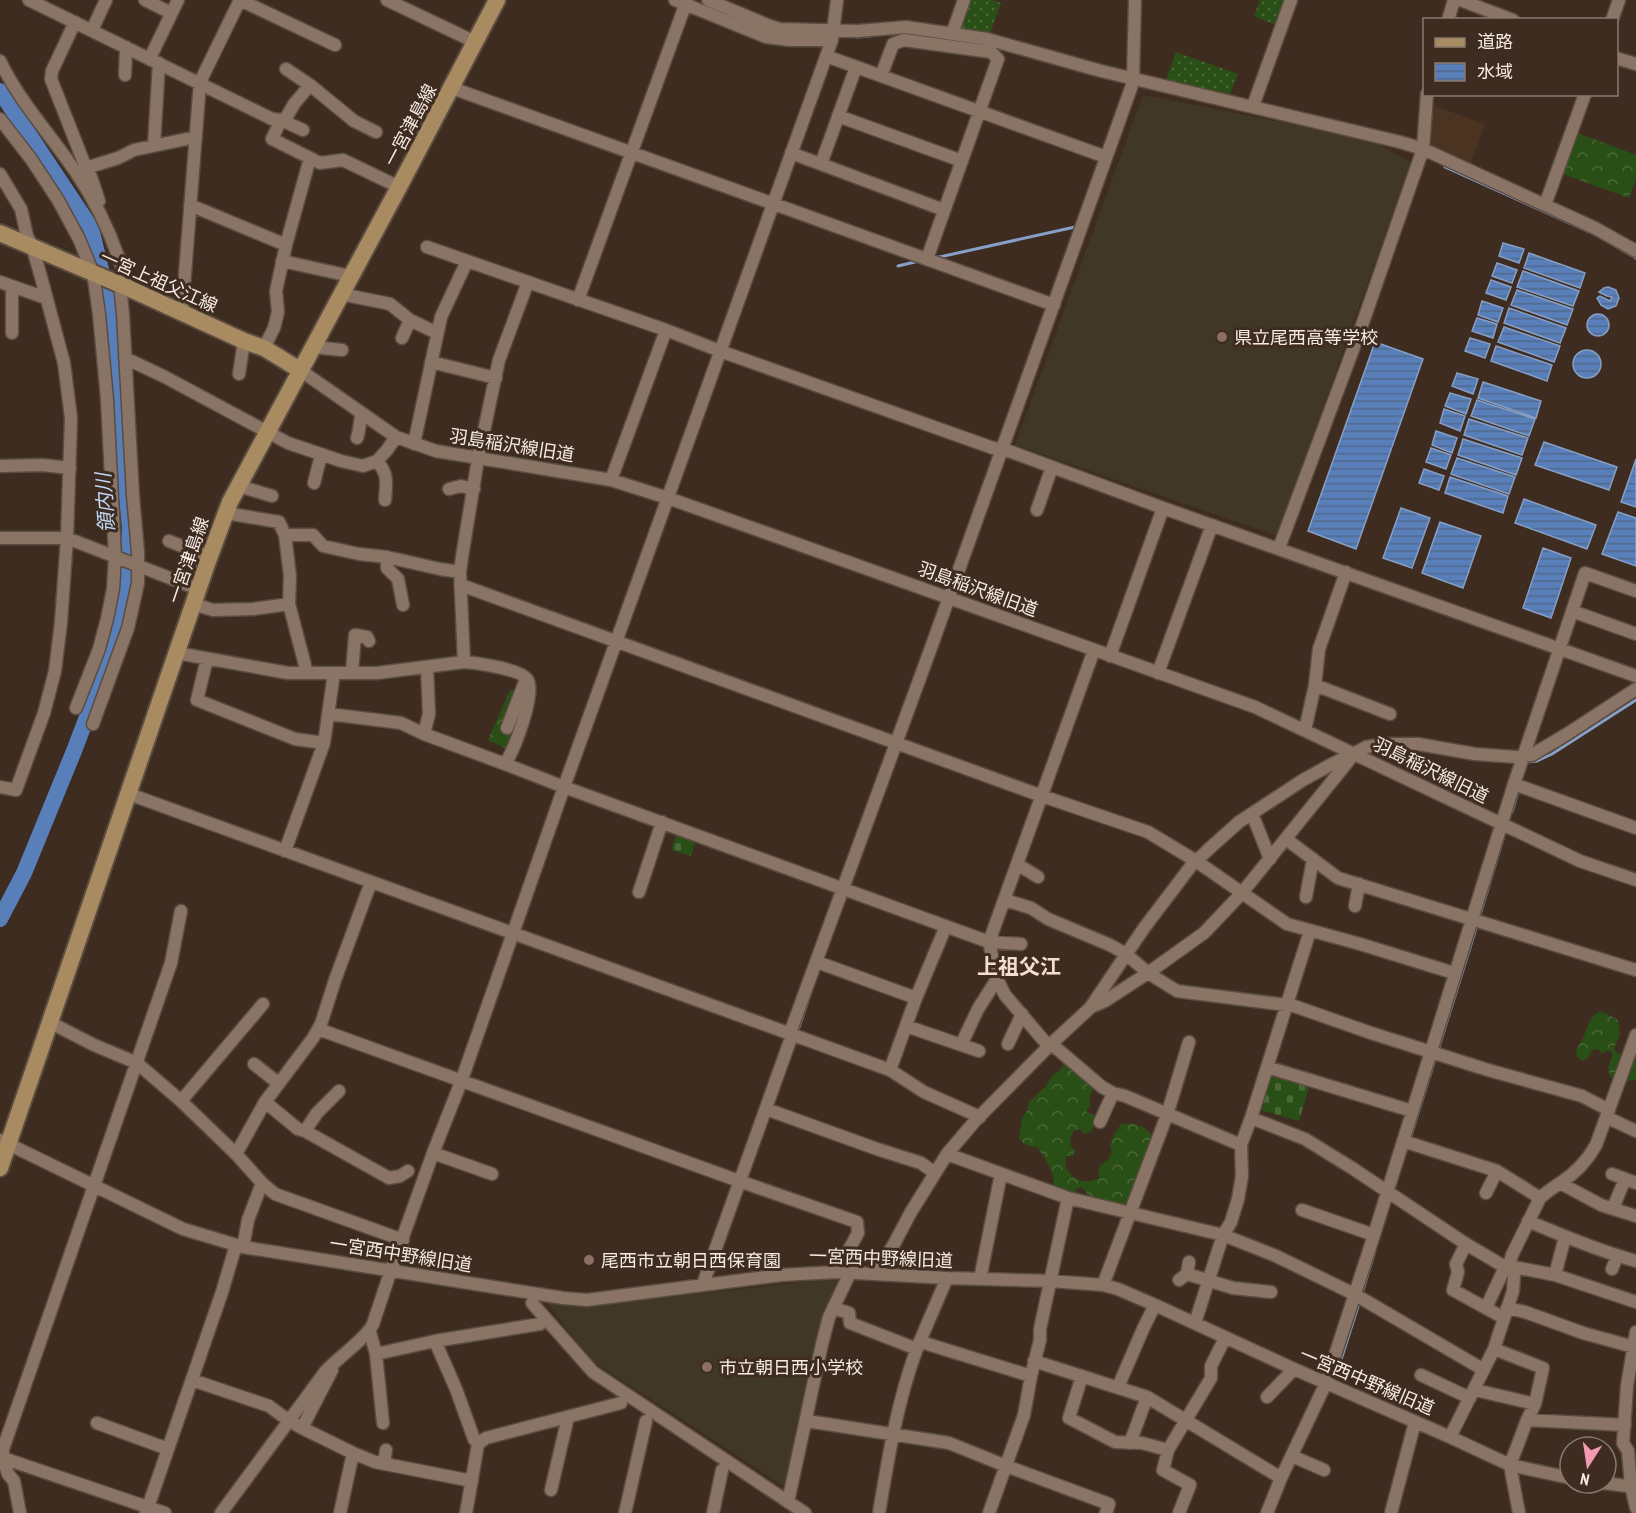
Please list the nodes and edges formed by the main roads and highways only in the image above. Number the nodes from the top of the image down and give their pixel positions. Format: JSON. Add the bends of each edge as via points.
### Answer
{"nodes":[{"id":1,"x":497,"y":0,"type":"edge"},
{"id":2,"x":0,"y":233,"type":"edge"},
{"id":3,"x":300,"y":370,"type":"junction"},
{"id":4,"x":4,"y":1141,"type":"edge"},
{"id":5,"x":0,"y":1168,"type":"edge"}],
"edges":[{"from":1,"to":3,"type":"main road","name":"一宮津島線"},
{"from":2,"to":3,"type":"main road","name":"一宮上祖父江線","via":[[264,348]]},
{"from":3,"to":4,"type":"main road","name":"一宮津島線","via":[[239,486],[209,557],[51,1023]]},
{"from":4,"to":5,"type":"main road","name":"一宮津島線"}]}
